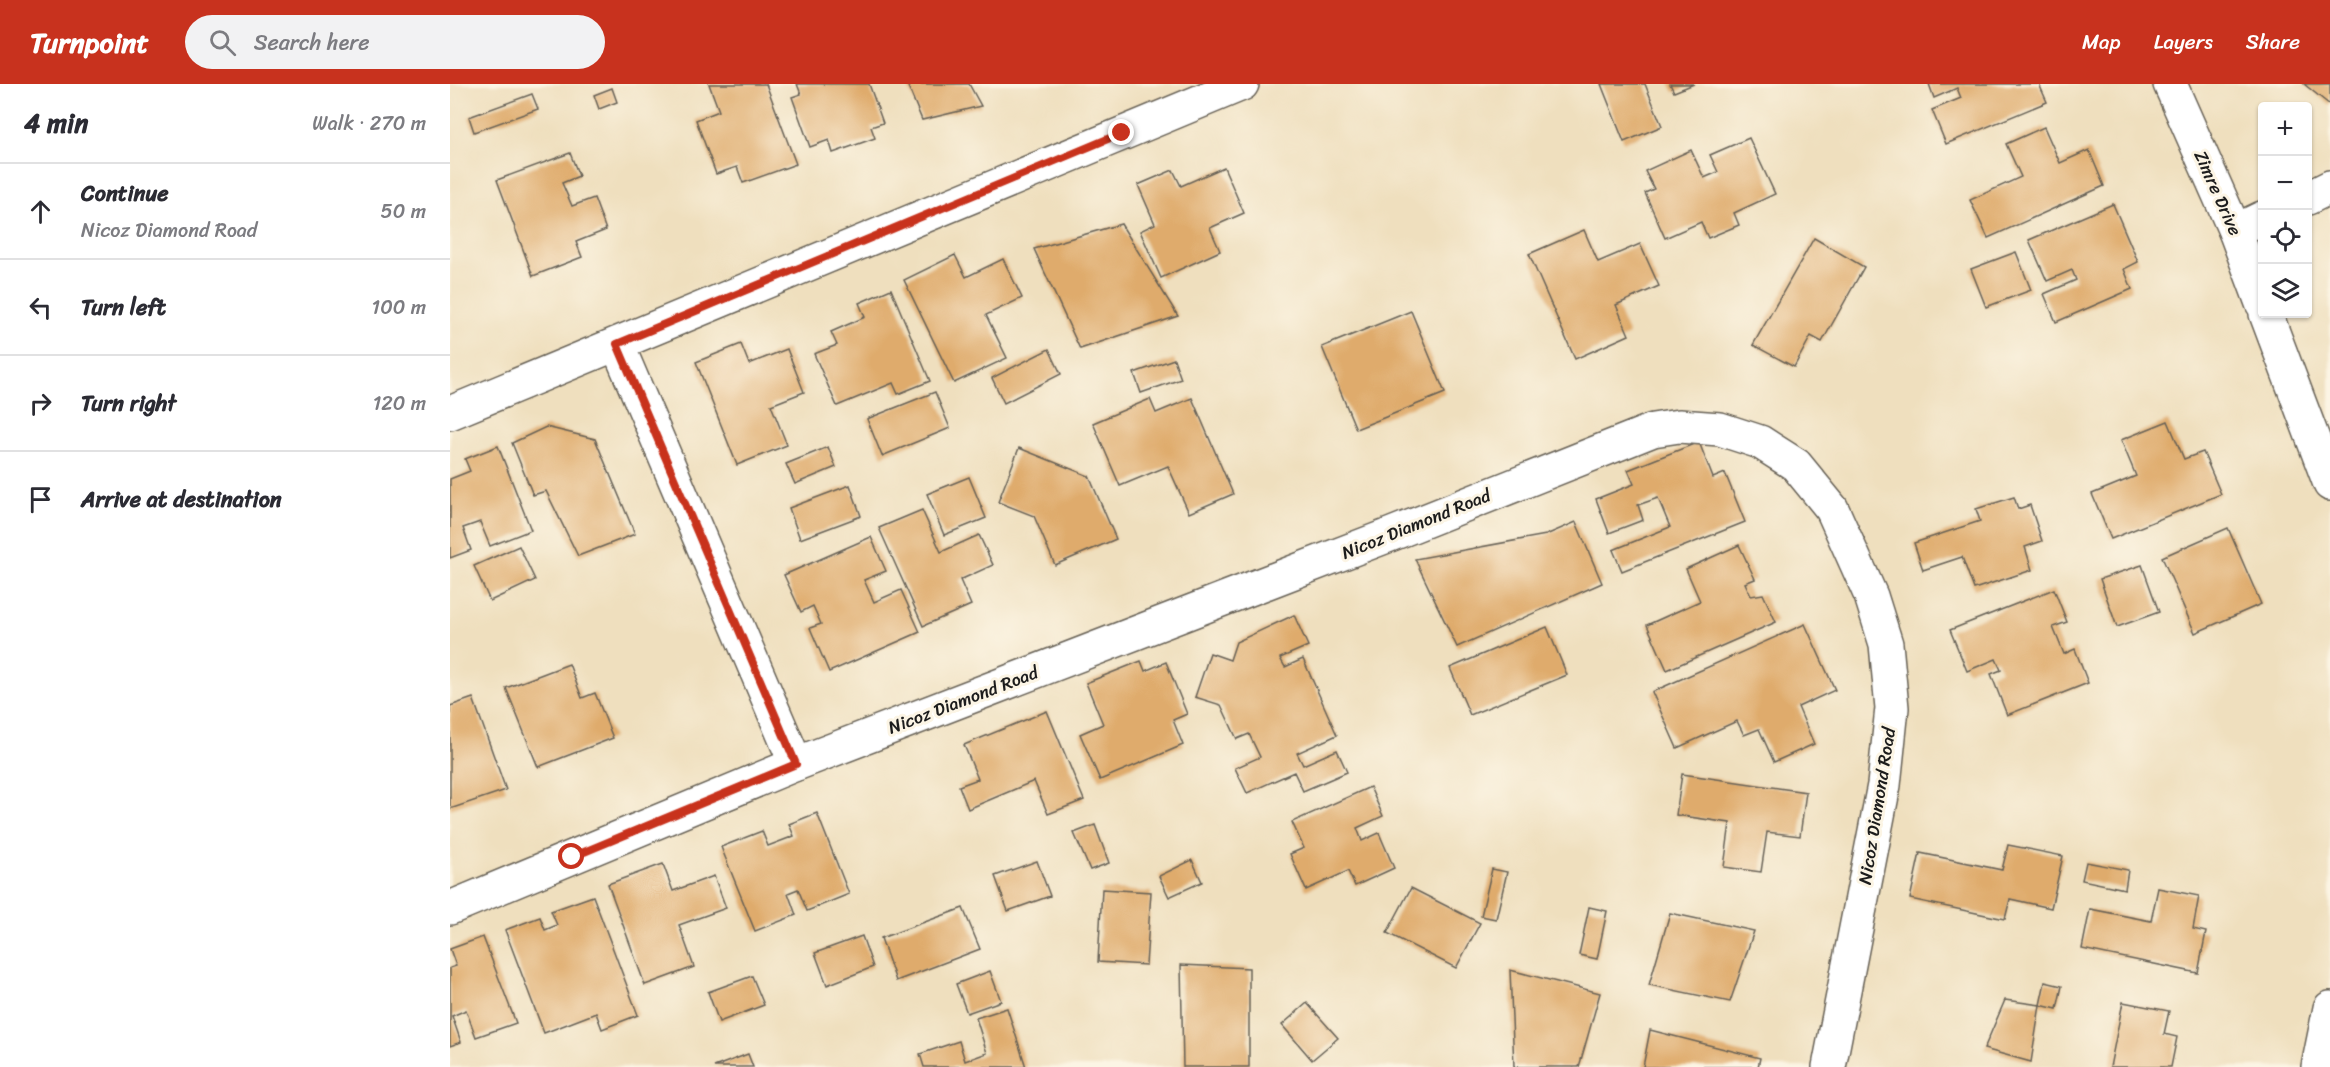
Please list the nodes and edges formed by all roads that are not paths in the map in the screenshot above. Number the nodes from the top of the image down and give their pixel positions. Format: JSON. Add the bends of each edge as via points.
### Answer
{"nodes":[{"id":1,"x":1242,"y":84,"type":"edge"},
{"id":2,"x":2170,"y":84,"type":"edge"},
{"id":3,"x":2330,"y":187,"type":"edge"},
{"id":4,"x":2312,"y":196,"type":"edge"},
{"id":5,"x":2249,"y":224,"type":"edge"},
{"id":6,"x":2258,"y":279,"type":"edge"},
{"id":7,"x":2268,"y":318,"type":"edge"},
{"id":8,"x":617,"y":344,"type":"junction"},
{"id":9,"x":450,"y":413,"type":"edge"},
{"id":10,"x":2330,"y":484,"type":"edge"},
{"id":11,"x":796,"y":764,"type":"junction"},
{"id":12,"x":450,"y":908,"type":"edge"},
{"id":13,"x":2329,"y":1023,"type":"edge"},
{"id":14,"x":1829,"y":1067,"type":"edge"},
{"id":15,"x":2318,"y":1067,"type":"edge"}],
"edges":[{"from":1,"to":8,"type":"street"},
{"from":2,"to":5,"type":"street","name":"Zimre Drive"},
{"from":3,"to":4,"type":"street"},
{"from":5,"to":6,"type":"street","name":"Zimre Drive"},
{"from":7,"to":10,"type":"street"},
{"from":8,"to":9,"type":"street"},
{"from":8,"to":11,"type":"street"},
{"from":11,"to":12,"type":"street","name":"Nicoz Diamond Road"},
{"from":11,"to":14,"type":"street","name":"Nicoz Diamond Road","via":[[1653,429],[1720,429],[1760,442],[1796,465],[1832,508],[1871,596],[1886,644],[1892,708],[1884,785]]},
{"from":13,"to":15,"type":"street"}]}
